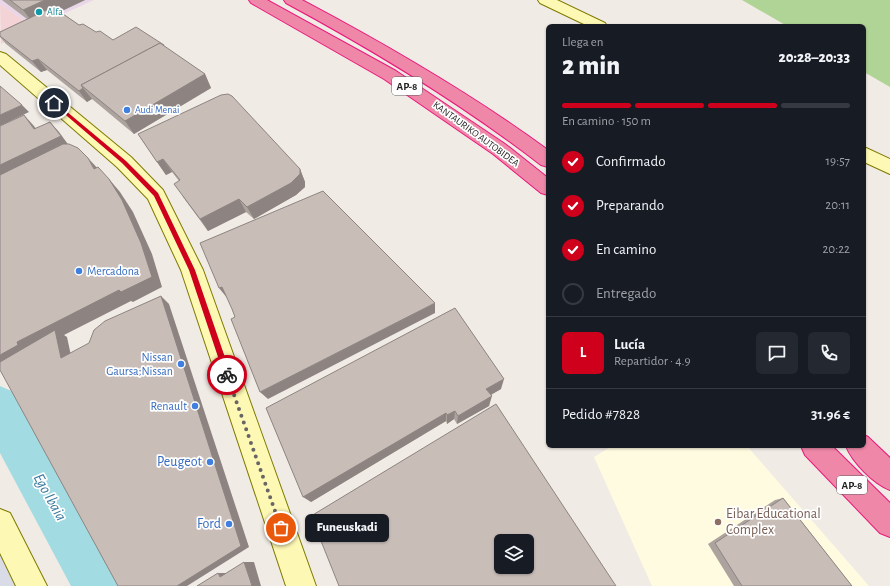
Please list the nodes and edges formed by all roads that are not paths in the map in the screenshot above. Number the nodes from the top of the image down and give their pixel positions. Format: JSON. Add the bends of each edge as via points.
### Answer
{"nodes":[{"id":1,"x":256,"y":0,"type":"edge"},
{"id":2,"x":291,"y":0,"type":"edge"},
{"id":3,"x":545,"y":0,"type":"edge"},
{"id":4,"x":596,"y":24,"type":"edge"},
{"id":5,"x":0,"y":57,"type":"edge"},
{"id":6,"x":866,"y":155,"type":"edge"},
{"id":7,"x":546,"y":158,"type":"edge"},
{"id":8,"x":890,"y":167,"type":"edge"},
{"id":9,"x":546,"y":186,"type":"edge"},
{"id":10,"x":816,"y":448,"type":"edge"},
{"id":11,"x":862,"y":448,"type":"edge"},
{"id":12,"x":890,"y":477,"type":"edge"},
{"id":13,"x":0,"y":523,"type":"edge"},
{"id":14,"x":890,"y":524,"type":"edge"},
{"id":15,"x":32,"y":586,"type":"edge"},
{"id":16,"x":301,"y":586,"type":"edge"}],
"edges":[{"from":1,"to":9,"type":"highway","name":"KANTAURIKO AUTOBIDEA","number":"AP-8","via":[[390,75],[499,149]]},
{"from":2,"to":7,"type":"highway","name":"KANTAURIKO AUTOBIDEA","number":"AP-8","via":[[454,92]]},
{"from":3,"to":4,"type":"street"},
{"from":5,"to":16,"type":"street","via":[[124,162],[156,195],[192,270]]},
{"from":6,"to":8,"type":"street"},
{"from":10,"to":14,"type":"highway","number":"AP-8"},
{"from":11,"to":12,"type":"highway","number":"AP-8"},
{"from":13,"to":15,"type":"street"}]}
